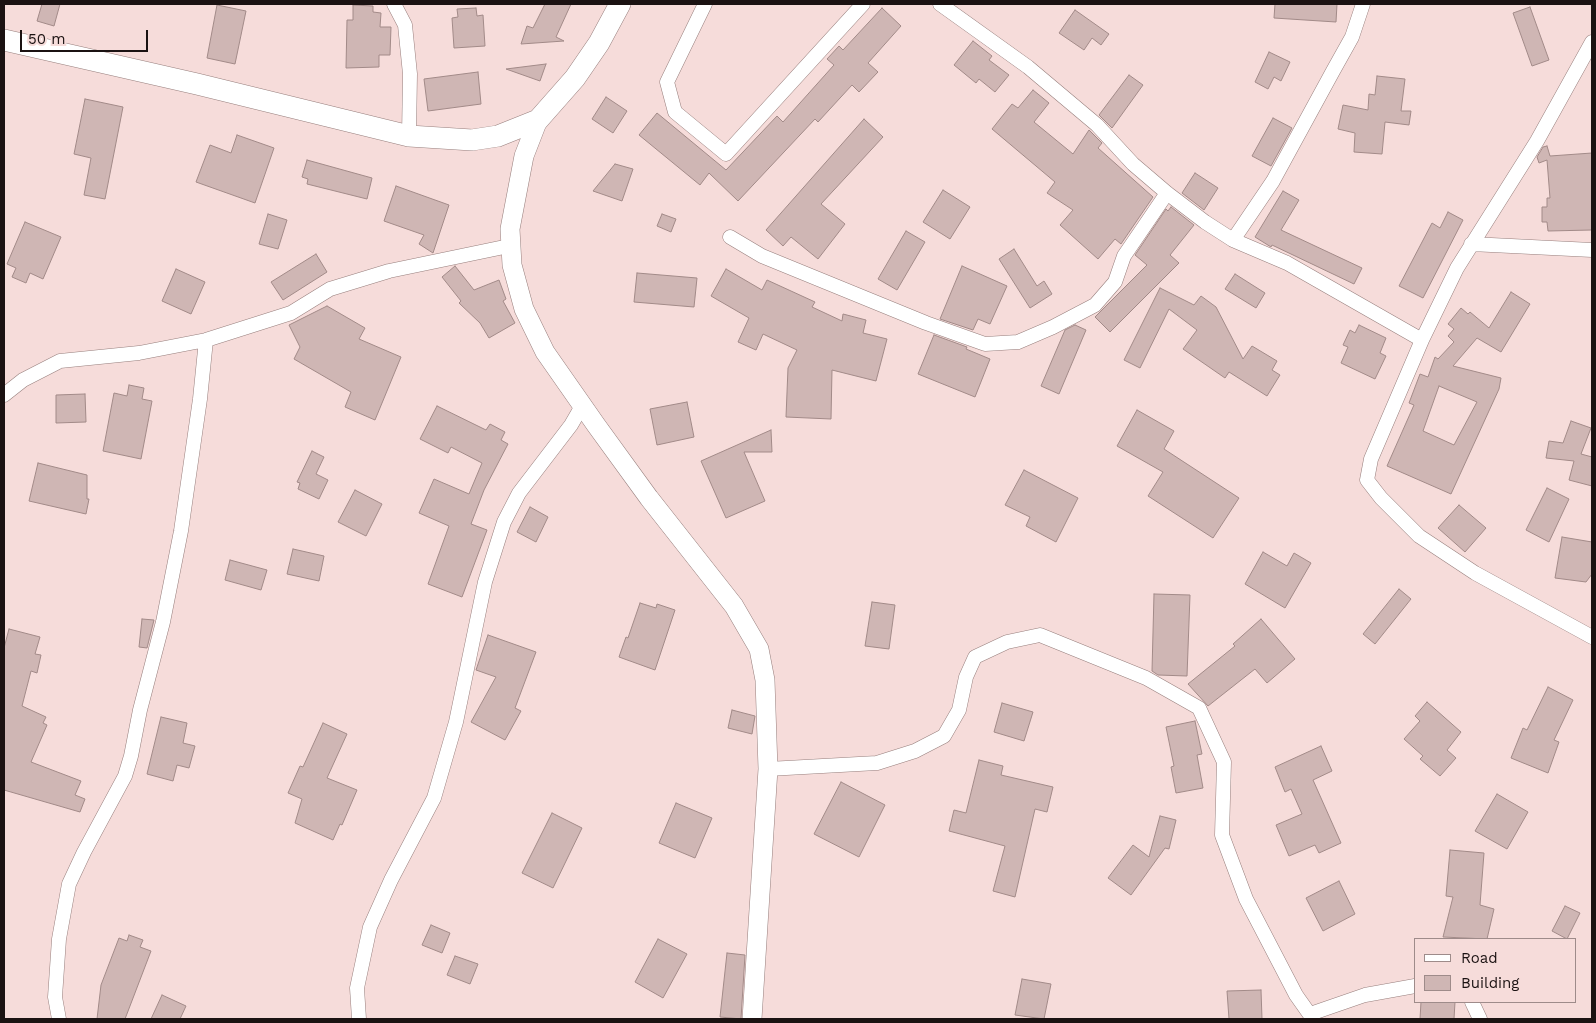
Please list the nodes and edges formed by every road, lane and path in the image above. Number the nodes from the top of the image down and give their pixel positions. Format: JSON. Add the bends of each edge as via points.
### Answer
{"nodes":[{"id":1,"x":394,"y":4,"type":"edge"},
{"id":2,"x":620,"y":4,"type":"edge"},
{"id":3,"x":705,"y":4,"type":"edge"},
{"id":4,"x":864,"y":4,"type":"edge"},
{"id":5,"x":940,"y":4,"type":"edge"},
{"id":6,"x":1363,"y":4,"type":"edge"},
{"id":7,"x":4,"y":40,"type":"edge"},
{"id":8,"x":1592,"y":42,"type":"edge"},
{"id":9,"x":538,"y":120,"type":"junction"},
{"id":10,"x":409,"y":136,"type":"junction"},
{"id":11,"x":1167,"y":193,"type":"junction"},
{"id":12,"x":730,"y":237,"type":"dead end"},
{"id":13,"x":1233,"y":240,"type":"junction"},
{"id":14,"x":1471,"y":244,"type":"junction"},
{"id":15,"x":509,"y":246,"type":"junction"},
{"id":16,"x":1592,"y":250,"type":"edge"},
{"id":17,"x":206,"y":340,"type":"junction"},
{"id":18,"x":1422,"y":340,"type":"junction"},
{"id":19,"x":4,"y":395,"type":"edge"},
{"id":20,"x":582,"y":406,"type":"junction"},
{"id":21,"x":1592,"y":637,"type":"edge"},
{"id":22,"x":768,"y":769,"type":"junction"},
{"id":23,"x":1414,"y":986,"type":"edge"},
{"id":24,"x":1472,"y":1003,"type":"edge"},
{"id":25,"x":1312,"y":1017,"type":"edge"},
{"id":26,"x":60,"y":1019,"type":"edge"},
{"id":27,"x":359,"y":1019,"type":"edge"},
{"id":28,"x":752,"y":1019,"type":"edge"},
{"id":29,"x":1480,"y":1019,"type":"edge"}],
"edges":[{"from":1,"to":10,"type":"street","via":[[405,25],[410,74]]},
{"from":2,"to":9,"type":"main road","via":[[575,78]]},
{"from":3,"to":4,"type":"street","via":[[667,82],[675,112],[726,154]]},
{"from":5,"to":11,"type":"street","via":[[1028,67],[1097,125],[1133,164]]},
{"from":6,"to":13,"type":"street","via":[[1352,37],[1329,80],[1273,181]]},
{"from":7,"to":10,"type":"main road","via":[[188,81]]},
{"from":8,"to":14,"type":"street","via":[[1537,141]]},
{"from":9,"to":10,"type":"main road","via":[[498,136],[472,140]]},
{"from":9,"to":15,"type":"main road","via":[[517,186]]},
{"from":11,"to":12,"type":"street","via":[[1124,256],[1116,282],[1095,305],[1018,342],[985,344],[926,324],[762,256]]},
{"from":11,"to":13,"type":"street"},
{"from":13,"to":18,"type":"street","via":[[1288,263]]},
{"from":14,"to":16,"type":"street"},
{"from":14,"to":18,"type":"street"},
{"from":15,"to":17,"type":"street","via":[[389,271],[330,289],[291,313]]},
{"from":15,"to":20,"type":"main road","via":[[515,281],[533,330]]},
{"from":17,"to":19,"type":"street","via":[[139,353],[60,361],[23,380]]},
{"from":17,"to":26,"type":"street","via":[[181,531],[131,756],[125,776],[69,884],[59,939],[55,997]]},
{"from":18,"to":21,"type":"street","via":[[1371,459],[1368,480],[1381,498],[1419,536],[1475,573]]},
{"from":20,"to":22,"type":"main road","via":[[734,606],[759,649],[765,680]]},
{"from":20,"to":27,"type":"street","via":[[519,492],[504,522],[486,582],[456,722],[434,798],[391,880],[366,940],[357,988]]},
{"from":22,"to":25,"type":"street","via":[[877,763],[944,736],[959,710],[966,677],[975,656],[1007,642],[1040,635],[1146,678],[1199,708],[1224,762],[1222,835],[1246,900],[1296,995]]},
{"from":22,"to":28,"type":"main road"},
{"from":23,"to":25,"type":"street","via":[[1365,995]]},
{"from":24,"to":29,"type":"street"}]}
